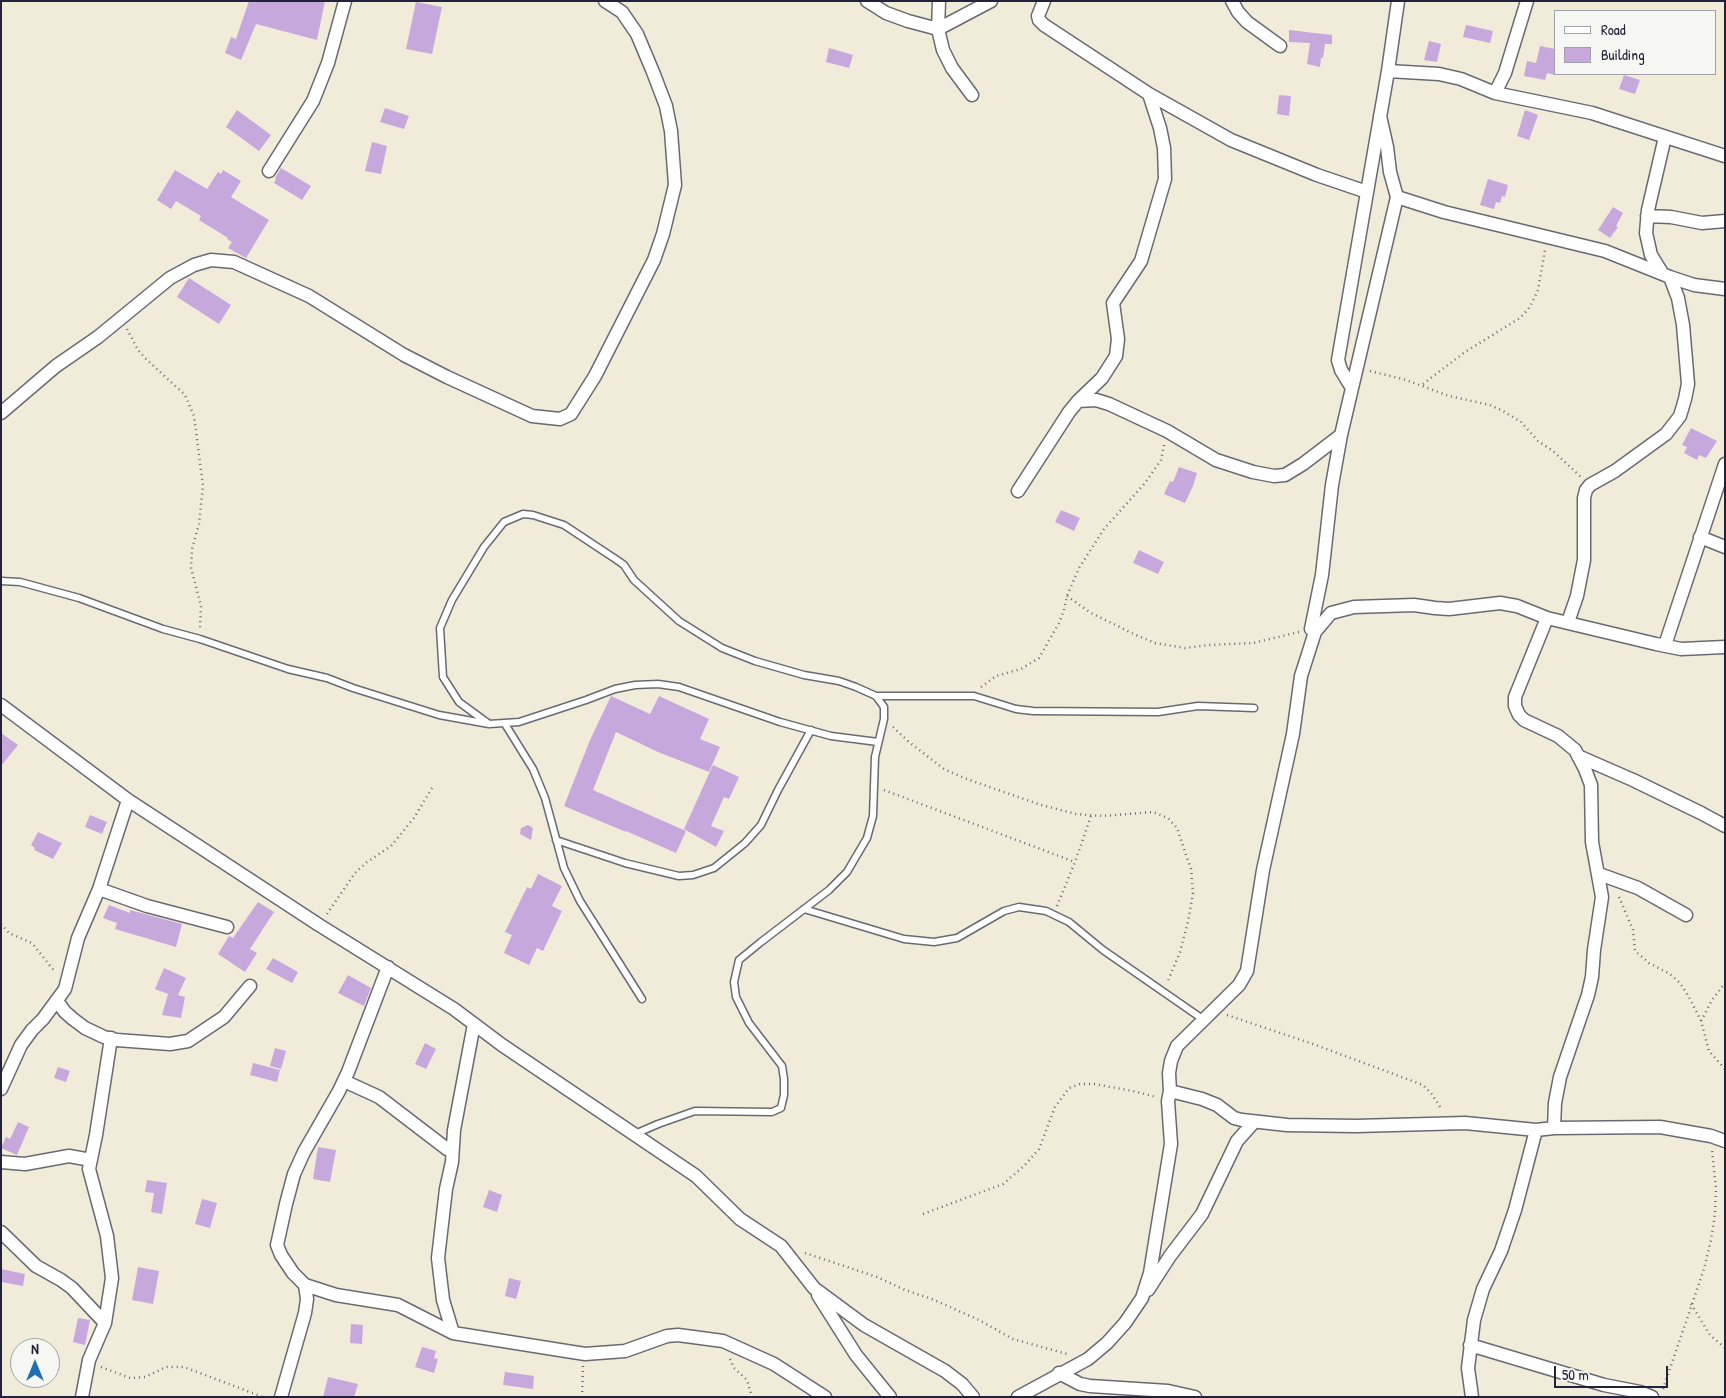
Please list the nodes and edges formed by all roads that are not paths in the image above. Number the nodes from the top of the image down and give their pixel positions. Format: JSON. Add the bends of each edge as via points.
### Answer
{"nodes":[{"id":1,"x":345,"y":1,"type":"edge"},
{"id":2,"x":604,"y":1,"type":"edge"},
{"id":3,"x":867,"y":1,"type":"edge"},
{"id":4,"x":938,"y":1,"type":"edge"},
{"id":5,"x":991,"y":1,"type":"edge"},
{"id":6,"x":1044,"y":1,"type":"edge"},
{"id":7,"x":1232,"y":1,"type":"edge"},
{"id":8,"x":1398,"y":1,"type":"edge"},
{"id":9,"x":1527,"y":1,"type":"edge"},
{"id":10,"x":938,"y":28,"type":"junction"},
{"id":11,"x":1280,"y":46,"type":"dead end"},
{"id":12,"x":1388,"y":71,"type":"junction"},
{"id":13,"x":1495,"y":93,"type":"junction"},
{"id":14,"x":1149,"y":94,"type":"junction"},
{"id":15,"x":972,"y":95,"type":"dead end"},
{"id":16,"x":1380,"y":116,"type":"junction"},
{"id":17,"x":1665,"y":137,"type":"junction"},
{"id":18,"x":1725,"y":156,"type":"edge"},
{"id":19,"x":269,"y":171,"type":"dead end"},
{"id":20,"x":1368,"y":192,"type":"junction"},
{"id":21,"x":1397,"y":197,"type":"junction"},
{"id":22,"x":1647,"y":216,"type":"junction"},
{"id":23,"x":1725,"y":221,"type":"edge"},
{"id":24,"x":1666,"y":275,"type":"junction"},
{"id":25,"x":1725,"y":289,"type":"edge"},
{"id":26,"x":1352,"y":388,"type":"junction"},
{"id":27,"x":1078,"y":401,"type":"junction"},
{"id":28,"x":1,"y":413,"type":"edge"},
{"id":29,"x":1341,"y":435,"type":"junction"},
{"id":30,"x":1725,"y":464,"type":"edge"},
{"id":31,"x":1018,"y":491,"type":"dead end"},
{"id":32,"x":1700,"y":537,"type":"junction"},
{"id":33,"x":1725,"y":547,"type":"edge"},
{"id":34,"x":1,"y":581,"type":"edge"},
{"id":35,"x":1547,"y":618,"type":"junction"},
{"id":36,"x":1568,"y":622,"type":"junction"},
{"id":37,"x":1313,"y":630,"type":"junction"},
{"id":38,"x":1665,"y":645,"type":"junction"},
{"id":39,"x":1725,"y":647,"type":"edge"},
{"id":40,"x":876,"y":696,"type":"junction"},
{"id":41,"x":1,"y":705,"type":"edge"},
{"id":42,"x":1254,"y":708,"type":"dead end"},
{"id":43,"x":489,"y":724,"type":"junction"},
{"id":44,"x":505,"y":724,"type":"junction"},
{"id":45,"x":811,"y":730,"type":"junction"},
{"id":46,"x":878,"y":742,"type":"junction"},
{"id":47,"x":1578,"y":756,"type":"junction"},
{"id":48,"x":128,"y":800,"type":"junction"},
{"id":49,"x":1725,"y":826,"type":"edge"},
{"id":50,"x":556,"y":840,"type":"junction"},
{"id":51,"x":1603,"y":875,"type":"junction"},
{"id":52,"x":99,"y":888,"type":"junction"},
{"id":53,"x":804,"y":909,"type":"junction"},
{"id":54,"x":1686,"y":915,"type":"dead end"},
{"id":55,"x":227,"y":927,"type":"dead end"},
{"id":56,"x":388,"y":967,"type":"junction"},
{"id":57,"x":250,"y":986,"type":"dead end"},
{"id":58,"x":642,"y":999,"type":"dead end"},
{"id":59,"x":57,"y":1001,"type":"junction"},
{"id":60,"x":1209,"y":1016,"type":"junction"},
{"id":61,"x":474,"y":1024,"type":"junction"},
{"id":62,"x":111,"y":1038,"type":"junction"},
{"id":63,"x":344,"y":1081,"type":"junction"},
{"id":64,"x":1,"y":1089,"type":"edge"},
{"id":65,"x":1169,"y":1096,"type":"junction"},
{"id":66,"x":1254,"y":1122,"type":"junction"},
{"id":67,"x":1554,"y":1128,"type":"junction"},
{"id":68,"x":1536,"y":1130,"type":"junction"},
{"id":69,"x":635,"y":1134,"type":"junction"},
{"id":70,"x":1725,"y":1141,"type":"edge"},
{"id":71,"x":447,"y":1148,"type":"dead end"},
{"id":72,"x":91,"y":1160,"type":"junction"},
{"id":73,"x":1,"y":1162,"type":"edge"},
{"id":74,"x":1,"y":1232,"type":"edge"},
{"id":75,"x":304,"y":1285,"type":"junction"},
{"id":76,"x":814,"y":1288,"type":"junction"},
{"id":77,"x":1142,"y":1298,"type":"junction"},
{"id":78,"x":105,"y":1323,"type":"junction"},
{"id":79,"x":453,"y":1333,"type":"junction"},
{"id":80,"x":1470,"y":1345,"type":"junction"},
{"id":81,"x":1059,"y":1373,"type":"junction"},
{"id":82,"x":1079,"y":1390,"type":"edge"},
{"id":83,"x":82,"y":1397,"type":"edge"},
{"id":84,"x":281,"y":1397,"type":"edge"},
{"id":85,"x":825,"y":1397,"type":"edge"},
{"id":86,"x":890,"y":1397,"type":"edge"},
{"id":87,"x":973,"y":1397,"type":"edge"},
{"id":88,"x":1018,"y":1397,"type":"edge"},
{"id":89,"x":1195,"y":1397,"type":"edge"},
{"id":90,"x":1472,"y":1397,"type":"edge"},
{"id":91,"x":1652,"y":1397,"type":"edge"}],
"edges":[{"from":1,"to":19,"type":"street","via":[[328,64],[313,101]]},
{"from":2,"to":28,"type":"street","via":[[622,12],[637,34],[653,72],[666,106],[671,131],[675,185],[654,260],[595,376],[571,414],[560,419],[532,416],[404,355],[309,296],[234,262],[211,260],[170,278]]},
{"from":3,"to":10,"type":"street","via":[[886,13]]},
{"from":4,"to":10,"type":"street"},
{"from":5,"to":10,"type":"street"},
{"from":6,"to":14,"type":"street","via":[[1038,16],[1044,25]]},
{"from":7,"to":11,"type":"street","via":[[1247,22]]},
{"from":8,"to":12,"type":"street"},
{"from":9,"to":13,"type":"street","via":[[1505,73]]},
{"from":10,"to":15,"type":"street","via":[[943,50],[952,68]]},
{"from":12,"to":13,"type":"street","via":[[1461,78]]},
{"from":12,"to":16,"type":"street"},
{"from":13,"to":17,"type":"street","via":[[1592,112]]},
{"from":14,"to":20,"type":"street","via":[[1230,140],[1299,169]]},
{"from":14,"to":27,"type":"street","via":[[1160,128],[1165,179],[1141,261],[1113,303],[1118,339],[1116,356],[1102,378]]},
{"from":16,"to":20,"type":"street"},
{"from":16,"to":21,"type":"street"},
{"from":17,"to":18,"type":"street"},
{"from":17,"to":22,"type":"street"},
{"from":20,"to":26,"type":"street","via":[[1338,360]]},
{"from":21,"to":24,"type":"street","via":[[1444,212],[1605,250]]},
{"from":21,"to":26,"type":"street"},
{"from":22,"to":23,"type":"street","via":[[1702,223]]},
{"from":22,"to":24,"type":"street","via":[[1650,255]]},
{"from":24,"to":25,"type":"street","via":[[1694,285]]},
{"from":24,"to":36,"type":"street","via":[[1681,309],[1688,384],[1680,416],[1666,434],[1586,490],[1584,560]]},
{"from":26,"to":29,"type":"street"},
{"from":27,"to":29,"type":"street","via":[[1102,402],[1167,431],[1229,466],[1274,476],[1285,475],[1297,468]]},
{"from":27,"to":31,"type":"street"},
{"from":29,"to":37,"type":"street"},
{"from":30,"to":32,"type":"street"},
{"from":32,"to":33,"type":"street"},
{"from":32,"to":38,"type":"street"},
{"from":34,"to":43,"type":"lane","via":[[52,590],[288,669],[327,678],[439,715]]},
{"from":35,"to":36,"type":"street"},
{"from":35,"to":37,"type":"street","via":[[1500,603],[1449,609],[1414,605],[1354,607],[1331,613]]},
{"from":35,"to":47,"type":"street","via":[[1515,697],[1515,706],[1524,720],[1558,736]]},
{"from":36,"to":38,"type":"street"},
{"from":37,"to":60,"type":"street","via":[[1263,870],[1247,972]]},
{"from":38,"to":39,"type":"street","via":[[1681,649]]},
{"from":40,"to":42,"type":"lane","via":[[974,696],[1033,711],[1158,712],[1198,706]]},
{"from":40,"to":43,"type":"lane","via":[[838,681],[755,661],[722,648],[679,622],[617,560],[564,525],[523,514],[504,522],[484,547],[452,600],[440,628],[443,677],[459,702]]},
{"from":40,"to":46,"type":"lane","via":[[884,707]]},
{"from":41,"to":48,"type":"street"},
{"from":43,"to":44,"type":"lane"},
{"from":44,"to":45,"type":"lane","via":[[546,714],[615,689],[658,684],[687,690]]},
{"from":44,"to":50,"type":"lane","via":[[533,769]]},
{"from":45,"to":46,"type":"lane"},
{"from":45,"to":50,"type":"lane","via":[[761,825],[714,868],[679,876],[625,863]]},
{"from":46,"to":53,"type":"lane","via":[[873,816],[867,838],[847,872]]},
{"from":47,"to":49,"type":"street"},
{"from":47,"to":51,"type":"street","via":[[1591,785],[1592,842]]},
{"from":48,"to":52,"type":"street"},
{"from":48,"to":56,"type":"street","via":[[319,926]]},
{"from":50,"to":58,"type":"lane","via":[[564,868],[580,901]]},
{"from":51,"to":54,"type":"street","via":[[1638,888]]},
{"from":51,"to":67,"type":"street","via":[[1592,977],[1560,1077]]},
{"from":52,"to":55,"type":"street","via":[[147,906]]},
{"from":52,"to":59,"type":"street","via":[[78,938],[65,989]]},
{"from":53,"to":60,"type":"lane","via":[[904,939],[934,942],[957,938],[1004,911],[1019,907],[1046,911],[1069,922],[1103,950],[1164,991]]},
{"from":53,"to":69,"type":"lane","via":[[739,960],[734,982],[736,997],[749,1022],[782,1066],[784,1095],[780,1108],[772,1112],[695,1111]]},
{"from":56,"to":61,"type":"street"},
{"from":56,"to":63,"type":"street"},
{"from":57,"to":62,"type":"street","via":[[224,1016],[188,1041],[170,1044]]},
{"from":59,"to":62,"type":"street","via":[[85,1028]]},
{"from":59,"to":64,"type":"street","via":[[21,1045]]},
{"from":60,"to":65,"type":"street","via":[[1177,1046],[1171,1060]]},
{"from":61,"to":69,"type":"street"},
{"from":61,"to":79,"type":"street","via":[[454,1130],[438,1258],[442,1300]]},
{"from":62,"to":72,"type":"street"},
{"from":63,"to":71,"type":"street","via":[[379,1097]]},
{"from":63,"to":75,"type":"street","via":[[294,1174],[277,1245]]},
{"from":65,"to":66,"type":"street","via":[[1202,1099],[1234,1118]]},
{"from":65,"to":77,"type":"street","via":[[1171,1144],[1150,1274]]},
{"from":66,"to":68,"type":"street","via":[[1323,1126],[1452,1123]]},
{"from":66,"to":77,"type":"street","via":[[1237,1141],[1202,1214]]},
{"from":67,"to":68,"type":"street"},
{"from":67,"to":70,"type":"street","via":[[1660,1127]]},
{"from":68,"to":80,"type":"street","via":[[1515,1210],[1481,1296]]},
{"from":69,"to":76,"type":"street","via":[[696,1176],[740,1219],[781,1246]]},
{"from":72,"to":73,"type":"street","via":[[70,1156],[25,1164]]},
{"from":72,"to":78,"type":"street","via":[[91,1180],[111,1263],[110,1300]]},
{"from":74,"to":78,"type":"street","via":[[36,1266],[72,1288]]},
{"from":75,"to":79,"type":"street","via":[[336,1295],[398,1305]]},
{"from":75,"to":84,"type":"street","via":[[305,1313]]},
{"from":76,"to":86,"type":"street","via":[[856,1355]]},
{"from":76,"to":87,"type":"street","via":[[864,1325],[945,1371]]},
{"from":77,"to":81,"type":"street","via":[[1107,1343],[1088,1359]]},
{"from":78,"to":83,"type":"street","via":[[89,1360]]},
{"from":79,"to":85,"type":"street","via":[[584,1354],[625,1351],[666,1336],[722,1341],[774,1364]]},
{"from":80,"to":90,"type":"street","via":[[1468,1368]]},
{"from":80,"to":91,"type":"street"},
{"from":81,"to":82,"type":"street"},
{"from":81,"to":88,"type":"street"},
{"from":82,"to":89,"type":"street","via":[[1102,1387],[1168,1391]]}]}
